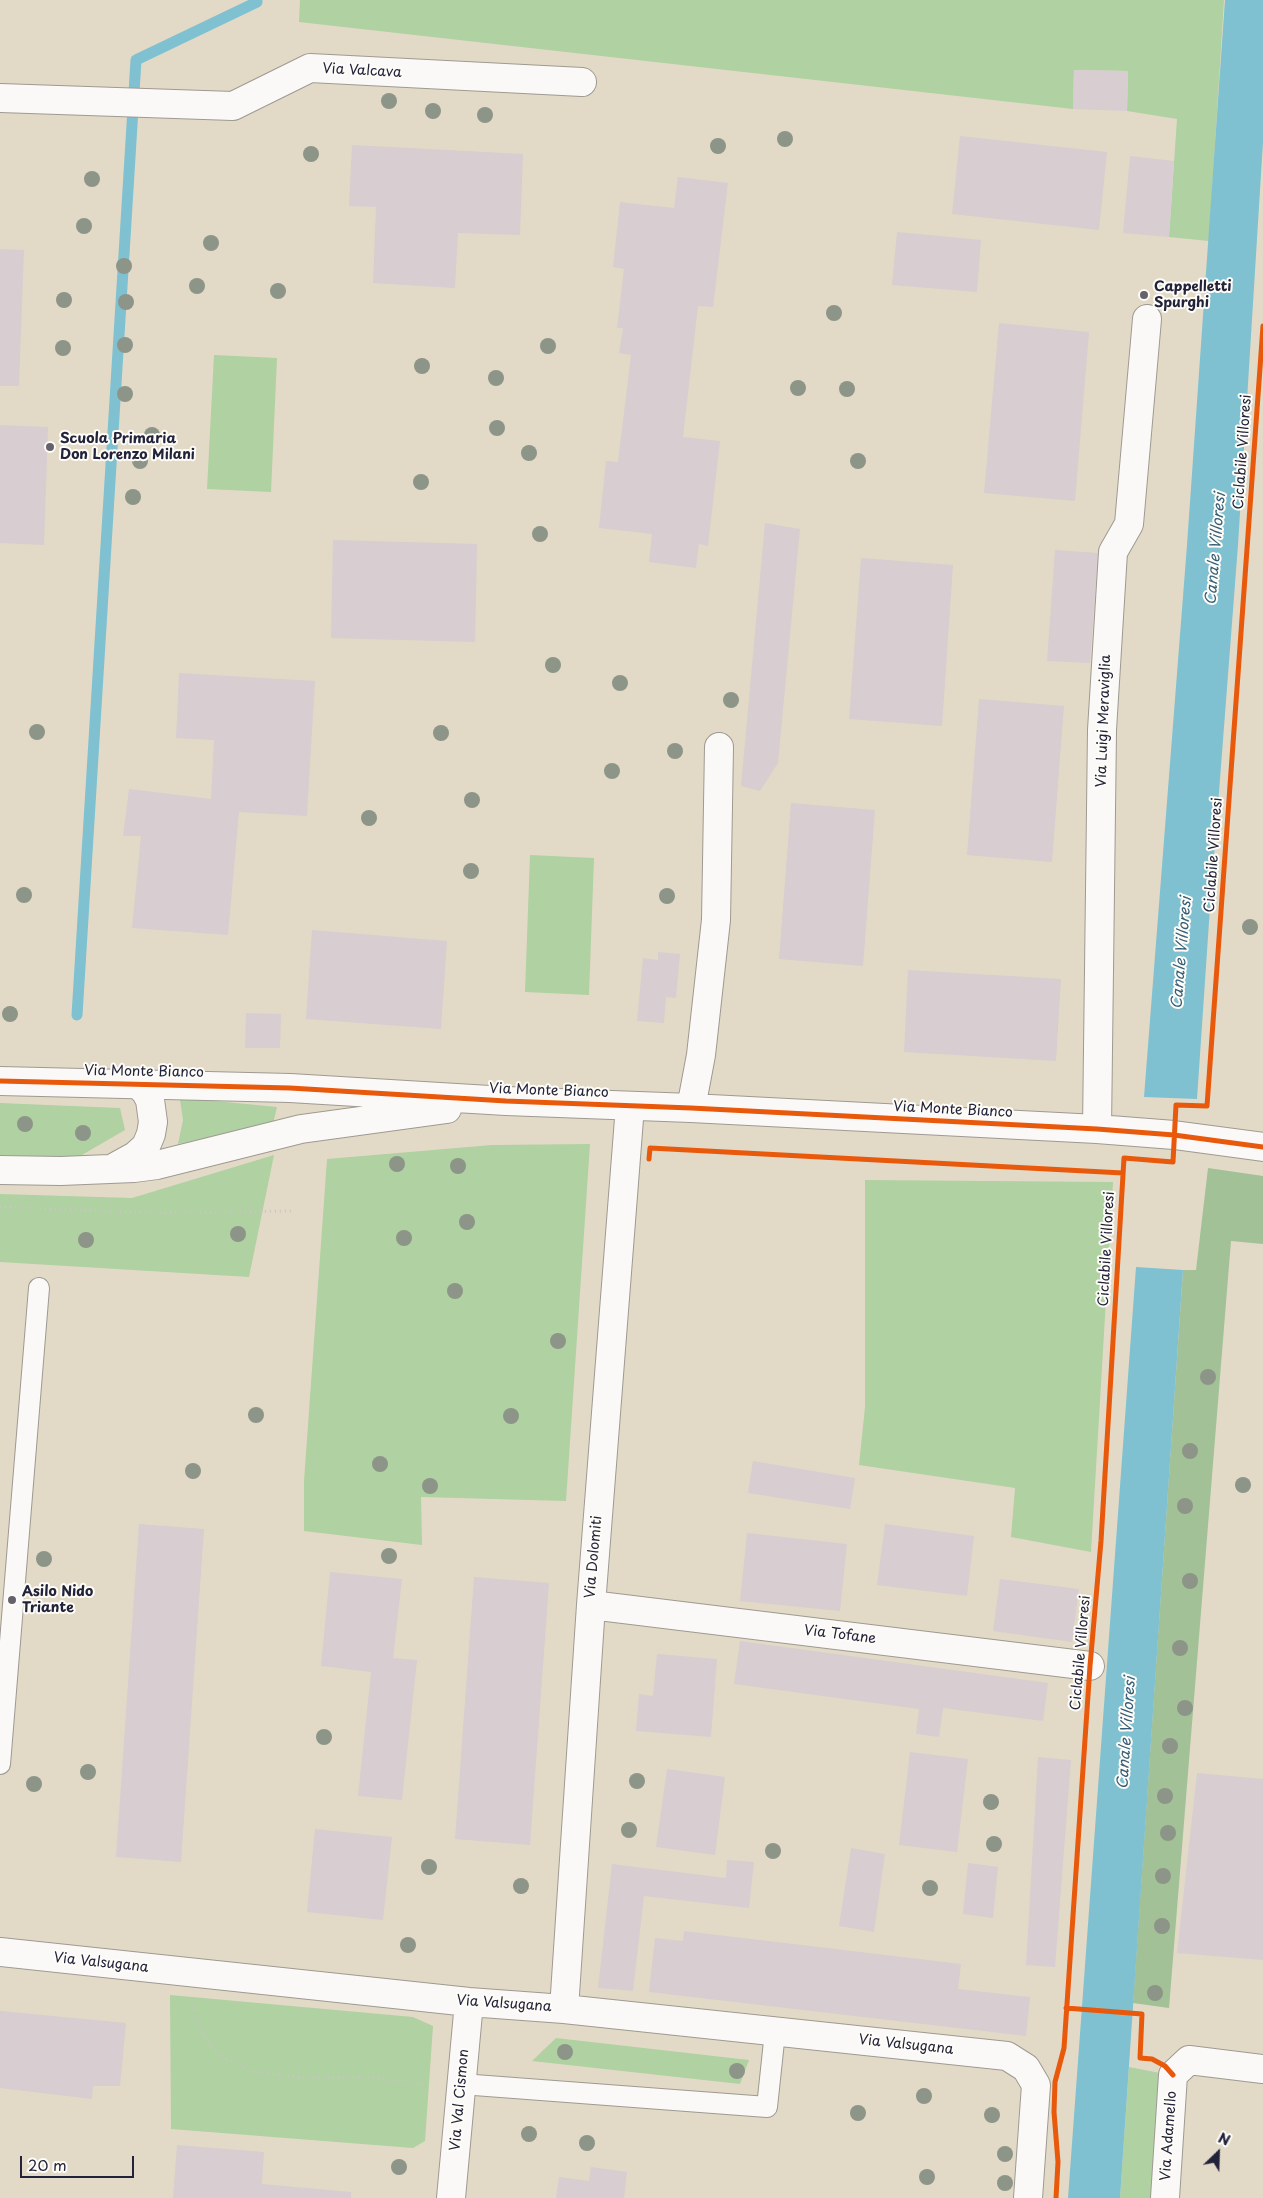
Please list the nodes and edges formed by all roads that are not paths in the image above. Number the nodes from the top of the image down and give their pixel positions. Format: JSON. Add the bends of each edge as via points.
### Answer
{"nodes":[{"id":1,"x":582,"y":82,"type":"dead end"},
{"id":2,"x":0,"y":98,"type":"edge"},
{"id":3,"x":1147,"y":319,"type":"dead end"},
{"id":4,"x":719,"y":747,"type":"dead end"},
{"id":5,"x":0,"y":1081,"type":"edge"},
{"id":6,"x":136,"y":1083,"type":"junction"},
{"id":7,"x":506,"y":1101,"type":"junction"},
{"id":8,"x":630,"y":1106,"type":"junction"},
{"id":9,"x":691,"y":1108,"type":"junction"},
{"id":10,"x":1096,"y":1129,"type":"junction"},
{"id":11,"x":1263,"y":1147,"type":"edge"},
{"id":12,"x":0,"y":1170,"type":"edge"},
{"id":13,"x":109,"y":1170,"type":"junction"},
{"id":14,"x":39,"y":1288,"type":"dead end"},
{"id":15,"x":590,"y":1605,"type":"junction"},
{"id":16,"x":1090,"y":1666,"type":"dead end"},
{"id":17,"x":0,"y":1764,"type":"edge"},
{"id":18,"x":0,"y":1952,"type":"edge"},
{"id":19,"x":469,"y":2002,"type":"junction"},
{"id":20,"x":564,"y":2009,"type":"junction"},
{"id":21,"x":774,"y":2032,"type":"junction"},
{"id":22,"x":1263,"y":2070,"type":"edge"},
{"id":23,"x":461,"y":2084,"type":"junction"},
{"id":24,"x":451,"y":2198,"type":"edge"},
{"id":25,"x":1028,"y":2198,"type":"edge"},
{"id":26,"x":1165,"y":2198,"type":"edge"}],
"edges":[{"from":1,"to":2,"type":"street","name":"Via Valcava","via":[[310,68],[233,106]]},
{"from":3,"to":10,"type":"street","name":"Via Luigi Meraviglia","via":[[1129,524],[1113,552],[1111,572],[1102,730]]},
{"from":4,"to":9,"type":"street","via":[[716,920]]},
{"from":5,"to":6,"type":"street","name":"Via Monte Bianco"},
{"from":6,"to":7,"type":"street","name":"Via Monte Bianco"},
{"from":6,"to":13,"type":"street","name":"Via Monte Bianco","via":[[150,1100],[151,1134],[146,1146],[135,1156]]},
{"from":7,"to":8,"type":"street","name":"Via Monte Bianco"},
{"from":7,"to":13,"type":"street","name":"Via Monte Bianco","via":[[301,1129],[157,1165]]},
{"from":8,"to":9,"type":"street","name":"Via Monte Bianco"},
{"from":8,"to":15,"type":"street","name":"Via Dolomiti"},
{"from":9,"to":10,"type":"street","name":"Via Monte Bianco"},
{"from":10,"to":11,"type":"street","name":"Via Monte Bianco"},
{"from":12,"to":13,"type":"street","name":"Via Monte Bianco"},
{"from":14,"to":17,"type":"lane"},
{"from":15,"to":16,"type":"street","name":"Via Tofane"},
{"from":15,"to":20,"type":"street","name":"Via Dolomiti"},
{"from":18,"to":19,"type":"street","name":"Via Valsugana"},
{"from":19,"to":20,"type":"street","name":"Via Valsugana"},
{"from":19,"to":23,"type":"street","name":"Via Val Cismon"},
{"from":20,"to":21,"type":"street","name":"Via Valsugana"},
{"from":21,"to":23,"type":"lane","via":[[767,2107]]},
{"from":21,"to":25,"type":"street","name":"Via Valsugana","via":[[1007,2056],[1026,2068],[1036,2085]]},
{"from":22,"to":26,"type":"street","name":"Via Adamello","via":[[1189,2060],[1173,2075]]},
{"from":23,"to":24,"type":"street","name":"Via Val Cismon"}]}
